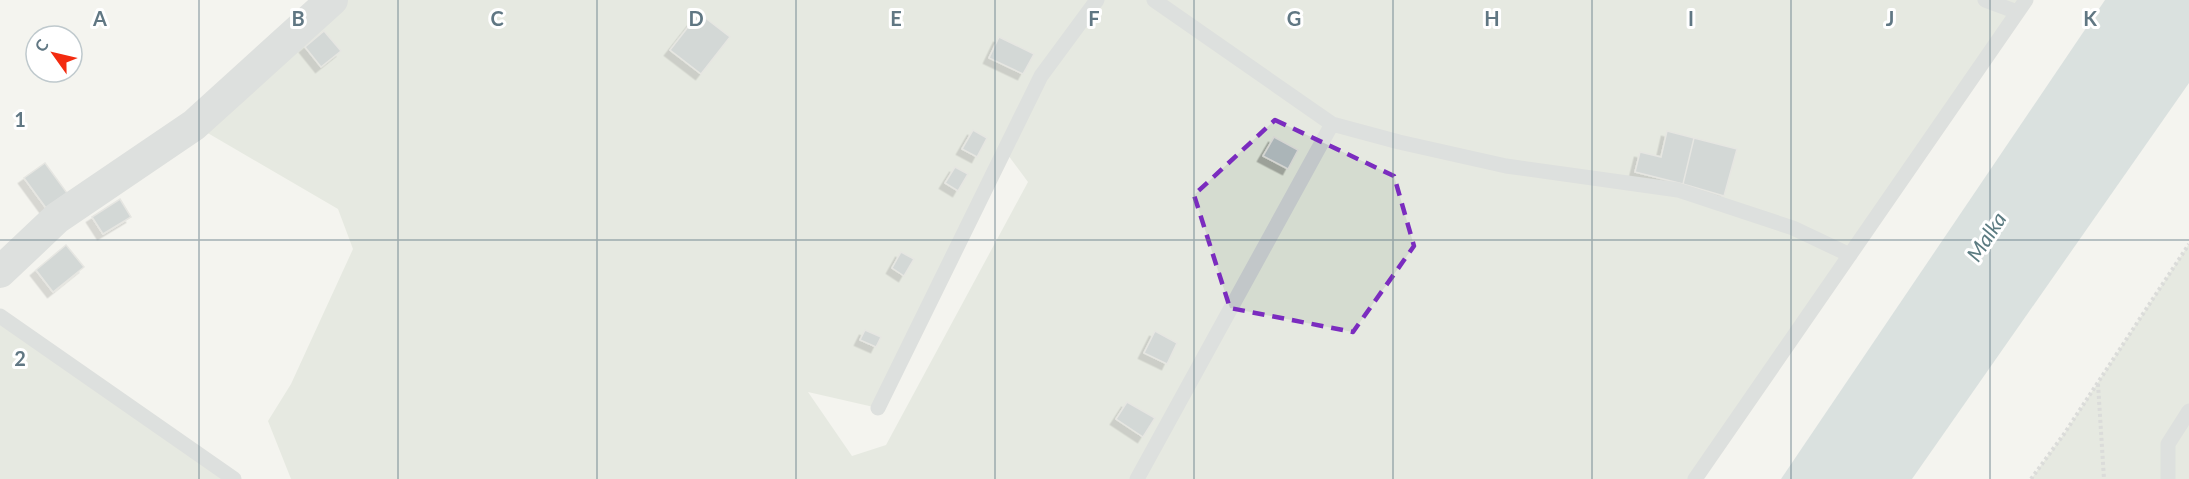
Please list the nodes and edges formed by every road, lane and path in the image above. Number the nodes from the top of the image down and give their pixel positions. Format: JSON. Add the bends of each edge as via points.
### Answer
{"nodes":[{"id":1,"x":332,"y":0,"type":"edge"},
{"id":2,"x":1097,"y":0,"type":"edge"},
{"id":3,"x":1154,"y":0,"type":"edge"},
{"id":4,"x":1985,"y":0,"type":"edge"},
{"id":5,"x":2021,"y":6,"type":"edge"},
{"id":6,"x":1332,"y":124,"type":"junction"},
{"id":7,"x":2189,"y":244,"type":"edge"},
{"id":8,"x":1850,"y":255,"type":"junction"},
{"id":9,"x":0,"y":272,"type":"edge"},
{"id":10,"x":0,"y":316,"type":"edge"},
{"id":11,"x":2098,"y":383,"type":"junction"},
{"id":12,"x":878,"y":408,"type":"dead end"},
{"id":13,"x":2189,"y":411,"type":"edge"},
{"id":14,"x":234,"y":479,"type":"edge"},
{"id":15,"x":1137,"y":479,"type":"edge"},
{"id":16,"x":1695,"y":479,"type":"edge"},
{"id":17,"x":2031,"y":479,"type":"edge"},
{"id":18,"x":2104,"y":479,"type":"edge"},
{"id":19,"x":2168,"y":479,"type":"edge"}],
"edges":[{"from":1,"to":9,"type":"street","via":[[194,125],[57,218]]},
{"from":2,"to":12,"type":"lane","via":[[1041,76]]},
{"from":3,"to":6,"type":"lane"},
{"from":4,"to":5,"type":"lane"},
{"from":5,"to":8,"type":"lane"},
{"from":6,"to":8,"type":"lane","via":[[1506,166],[1678,190],[1793,228]]},
{"from":6,"to":15,"type":"lane"},
{"from":7,"to":11,"type":"path"},
{"from":8,"to":16,"type":"lane"},
{"from":10,"to":14,"type":"lane"},
{"from":11,"to":17,"type":"path"},
{"from":11,"to":18,"type":"path"},
{"from":13,"to":19,"type":"lane","via":[[2168,444]]}]}
